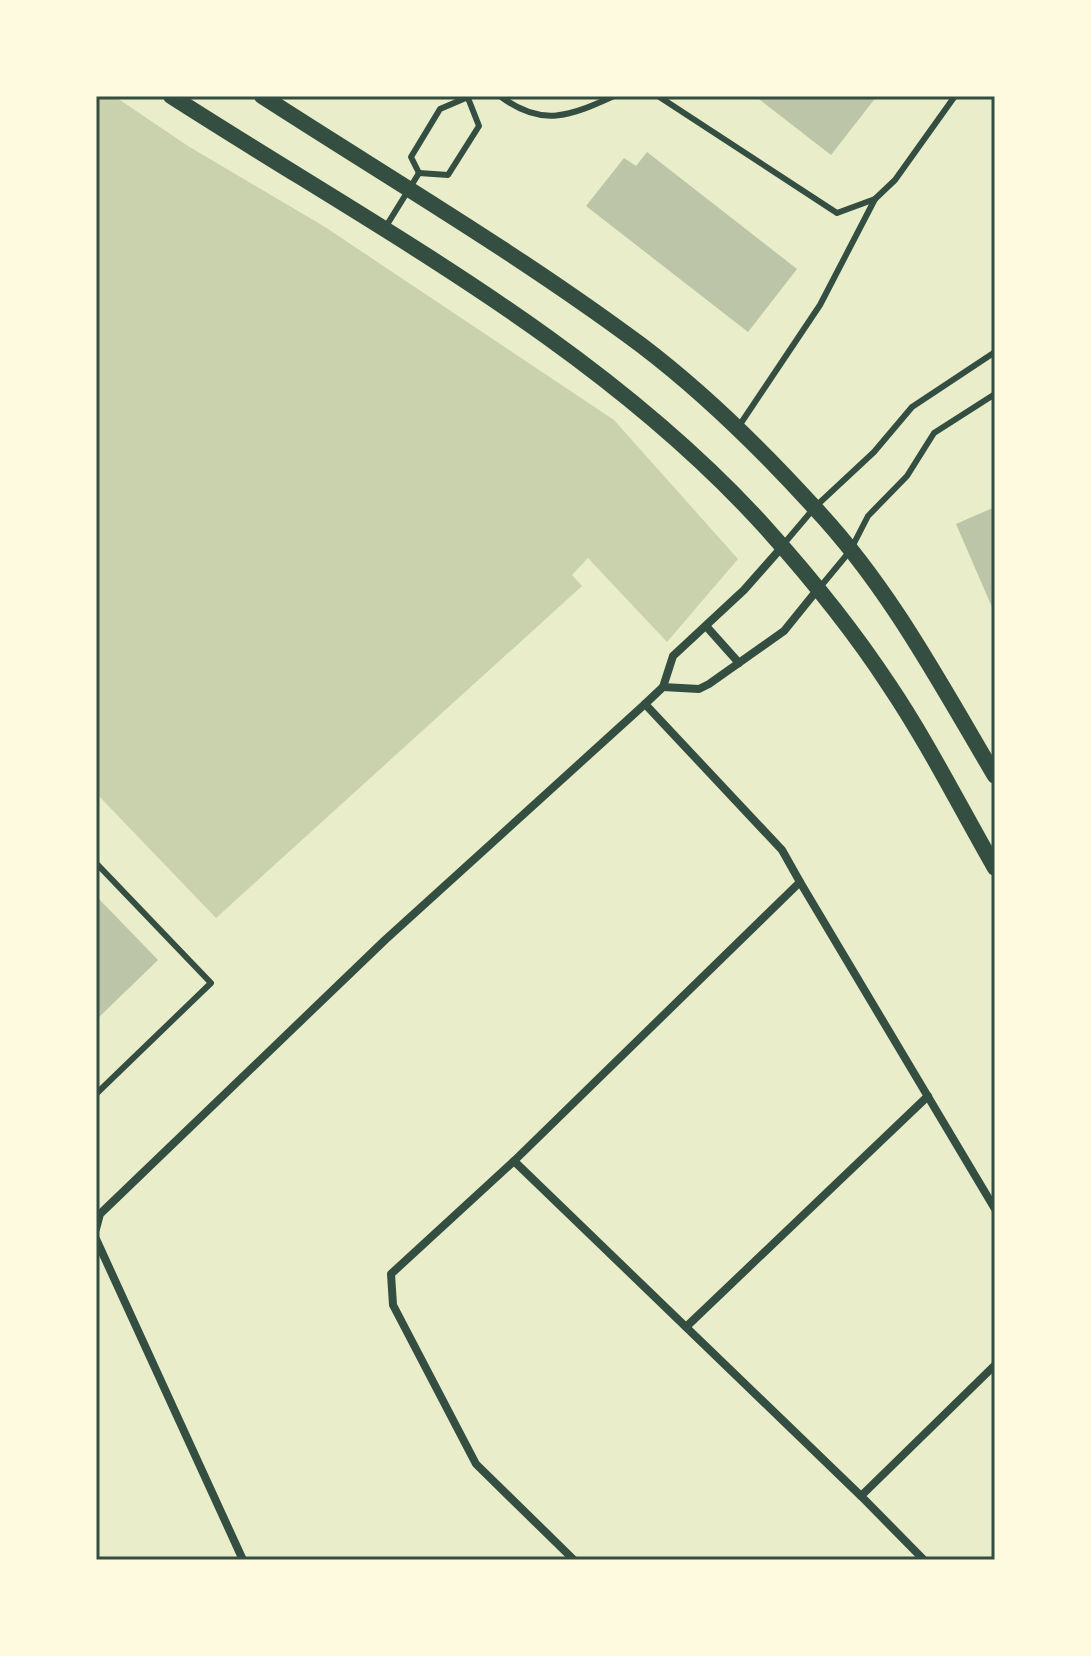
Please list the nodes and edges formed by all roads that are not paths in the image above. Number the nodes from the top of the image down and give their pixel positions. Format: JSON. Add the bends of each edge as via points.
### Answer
{"nodes":[{"id":1,"x":171,"y":96,"type":"edge"},
{"id":2,"x":262,"y":96,"type":"edge"},
{"id":3,"x":500,"y":96,"type":"edge"},
{"id":4,"x":614,"y":96,"type":"edge"},
{"id":5,"x":658,"y":96,"type":"edge"},
{"id":6,"x":955,"y":96,"type":"edge"},
{"id":7,"x":468,"y":97,"type":"edge"},
{"id":8,"x":419,"y":173,"type":"junction"},
{"id":9,"x":408,"y":190,"type":"junction"},
{"id":10,"x":875,"y":199,"type":"junction"},
{"id":11,"x":383,"y":231,"type":"junction"},
{"id":12,"x":995,"y":352,"type":"edge"},
{"id":13,"x":995,"y":394,"type":"edge"},
{"id":14,"x":737,"y":430,"type":"junction"},
{"id":15,"x":815,"y":507,"type":"junction"},
{"id":16,"x":782,"y":546,"type":"junction"},
{"id":17,"x":850,"y":551,"type":"junction"},
{"id":18,"x":818,"y":589,"type":"junction"},
{"id":19,"x":706,"y":626,"type":"junction"},
{"id":20,"x":739,"y":663,"type":"junction"},
{"id":21,"x":663,"y":687,"type":"junction"},
{"id":22,"x":645,"y":704,"type":"junction"},
{"id":23,"x":995,"y":776,"type":"edge"},
{"id":24,"x":96,"y":863,"type":"edge"},
{"id":25,"x":995,"y":868,"type":"edge"},
{"id":26,"x":800,"y":882,"type":"junction"},
{"id":27,"x":96,"y":1094,"type":"edge"},
{"id":28,"x":928,"y":1096,"type":"junction"},
{"id":29,"x":514,"y":1161,"type":"junction"},
{"id":30,"x":995,"y":1209,"type":"edge"},
{"id":31,"x":96,"y":1229,"type":"edge"},
{"id":32,"x":96,"y":1239,"type":"edge"},
{"id":33,"x":686,"y":1327,"type":"junction"},
{"id":34,"x":995,"y":1365,"type":"edge"},
{"id":35,"x":861,"y":1496,"type":"junction"},
{"id":36,"x":243,"y":1560,"type":"edge"},
{"id":37,"x":574,"y":1560,"type":"edge"},
{"id":38,"x":924,"y":1560,"type":"edge"}],
"edges":[{"from":1,"to":11,"type":"main road"},
{"from":2,"to":9,"type":"main road"},
{"from":3,"to":4,"type":"lane","via":[[514,107],[546,117],[572,115]]},
{"from":5,"to":10,"type":"lane","via":[[837,213]]},
{"from":6,"to":10,"type":"lane","via":[[895,180]]},
{"from":7,"to":8,"type":"lane","via":[[440,109],[411,157]]},
{"from":7,"to":8,"type":"lane","via":[[479,126],[448,175]]},
{"from":8,"to":9,"type":"lane"},
{"from":9,"to":11,"type":"lane"},
{"from":9,"to":14,"type":"main road","via":[[643,347]]},
{"from":10,"to":14,"type":"lane","via":[[820,305]]},
{"from":11,"to":16,"type":"main road","via":[[598,373],[675,437]]},
{"from":12,"to":15,"type":"lane","via":[[912,407],[874,452]]},
{"from":13,"to":17,"type":"lane","via":[[934,433],[907,476],[868,516]]},
{"from":14,"to":15,"type":"main road"},
{"from":15,"to":16,"type":"lane"},
{"from":15,"to":17,"type":"main road"},
{"from":16,"to":18,"type":"main road"},
{"from":16,"to":19,"type":"street"},
{"from":17,"to":18,"type":"lane"},
{"from":17,"to":23,"type":"main road","via":[[923,654]]},
{"from":18,"to":20,"type":"street","via":[[784,631]]},
{"from":18,"to":25,"type":"main road","via":[[890,685]]},
{"from":19,"to":20,"type":"street"},
{"from":19,"to":21,"type":"street","via":[[673,656]]},
{"from":20,"to":21,"type":"street","via":[[699,689]]},
{"from":21,"to":22,"type":"street"},
{"from":22,"to":26,"type":"street","via":[[782,850]]},
{"from":22,"to":31,"type":"street","via":[[385,940],[100,1214]]},
{"from":24,"to":27,"type":"lane","via":[[211,983]]},
{"from":26,"to":28,"type":"street"},
{"from":26,"to":29,"type":"street"},
{"from":28,"to":30,"type":"street"},
{"from":28,"to":33,"type":"street"},
{"from":29,"to":33,"type":"street"},
{"from":29,"to":37,"type":"street","via":[[391,1274],[393,1305],[476,1464]]},
{"from":32,"to":36,"type":"street"},
{"from":33,"to":35,"type":"street"},
{"from":34,"to":35,"type":"street"},
{"from":35,"to":38,"type":"street"}]}
